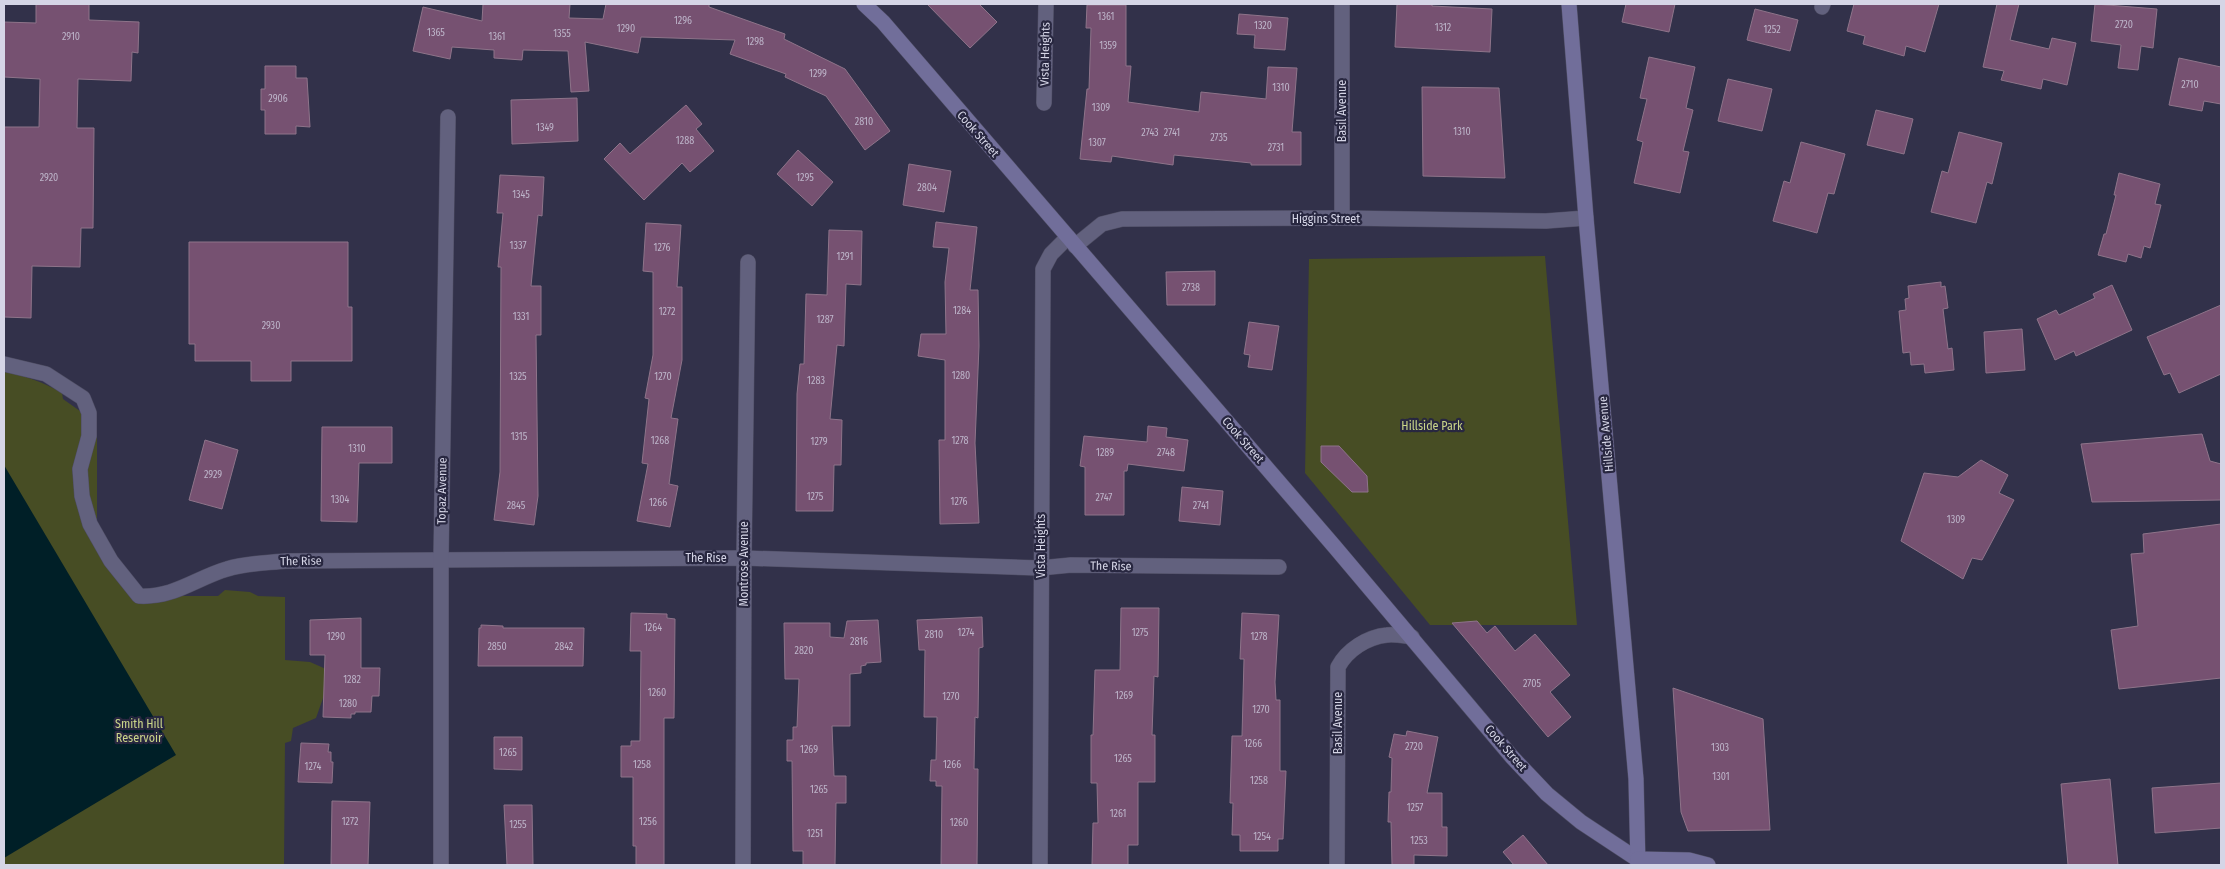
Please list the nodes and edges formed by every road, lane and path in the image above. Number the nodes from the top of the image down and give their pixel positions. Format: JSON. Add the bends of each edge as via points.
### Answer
{"nodes":[{"id":1,"x":864,"y":4,"type":"edge"},
{"id":2,"x":880,"y":4,"type":"edge"},
{"id":3,"x":1046,"y":4,"type":"edge"},
{"id":4,"x":1342,"y":4,"type":"edge"},
{"id":5,"x":1569,"y":4,"type":"edge"},
{"id":6,"x":884,"y":22,"type":"junction"},
{"id":7,"x":1044,"y":103,"type":"dead end"},
{"id":8,"x":448,"y":117,"type":"dead end"},
{"id":9,"x":1342,"y":218,"type":"junction"},
{"id":10,"x":1586,"y":218,"type":"junction"},
{"id":11,"x":1071,"y":241,"type":"junction"},
{"id":12,"x":748,"y":262,"type":"dead end"},
{"id":13,"x":4,"y":364,"type":"edge"},
{"id":14,"x":744,"y":558,"type":"junction"},
{"id":15,"x":441,"y":559,"type":"junction"},
{"id":16,"x":1280,"y":567,"type":"dead end"},
{"id":17,"x":1040,"y":568,"type":"junction"},
{"id":18,"x":1412,"y":637,"type":"junction"},
{"id":19,"x":1641,"y":863,"type":"edge"},
{"id":20,"x":441,"y":865,"type":"edge"},
{"id":21,"x":743,"y":865,"type":"edge"},
{"id":22,"x":1040,"y":865,"type":"edge"},
{"id":23,"x":1337,"y":865,"type":"edge"},
{"id":24,"x":1708,"y":865,"type":"edge"}],
"edges":[{"from":1,"to":6,"type":"main road","name":"Cook Street"},
{"from":2,"to":6,"type":"main road"},
{"from":3,"to":7,"type":"street","name":"Vista Heights"},
{"from":4,"to":9,"type":"street","name":"Basil Avenue"},
{"from":5,"to":10,"type":"main road","name":"Hillside Avenue"},
{"from":6,"to":11,"type":"main road","name":"Cook Street"},
{"from":8,"to":15,"type":"street","name":"Topaz Avenue"},
{"from":9,"to":10,"type":"street","name":"Higgins Street","via":[[1546,222]]},
{"from":9,"to":11,"type":"street","name":"Higgins Street","via":[[1122,219],[1102,224]]},
{"from":10,"to":19,"type":"main road","name":"Hillside Avenue"},
{"from":11,"to":17,"type":"street","name":"Vista Heights","via":[[1050,254],[1043,269]]},
{"from":11,"to":18,"type":"main road","name":"Cook Street"},
{"from":12,"to":14,"type":"street","name":"Montrose Avenue"},
{"from":13,"to":15,"type":"street","name":"The Rise","via":[[46,374],[83,398],[89,413],[89,436],[80,469],[82,496],[90,524],[111,561],[139,596],[155,597],[174,592],[228,568],[252,564]]},
{"from":14,"to":15,"type":"street","name":"The Rise"},
{"from":14,"to":17,"type":"street","name":"The Rise"},
{"from":14,"to":21,"type":"street","name":"Montrose Avenue"},
{"from":15,"to":20,"type":"street","name":"Topaz Avenue"},
{"from":16,"to":17,"type":"street","name":"The Rise","via":[[1071,565]]},
{"from":17,"to":22,"type":"street","name":"Vista Heights"},
{"from":18,"to":19,"type":"main road","name":"Cook Street","via":[[1547,794]]},
{"from":18,"to":23,"type":"street","name":"Basil Avenue","via":[[1388,634],[1371,639],[1344,656],[1338,668]]},
{"from":19,"to":24,"type":"main road","via":[[1689,860]]}]}
